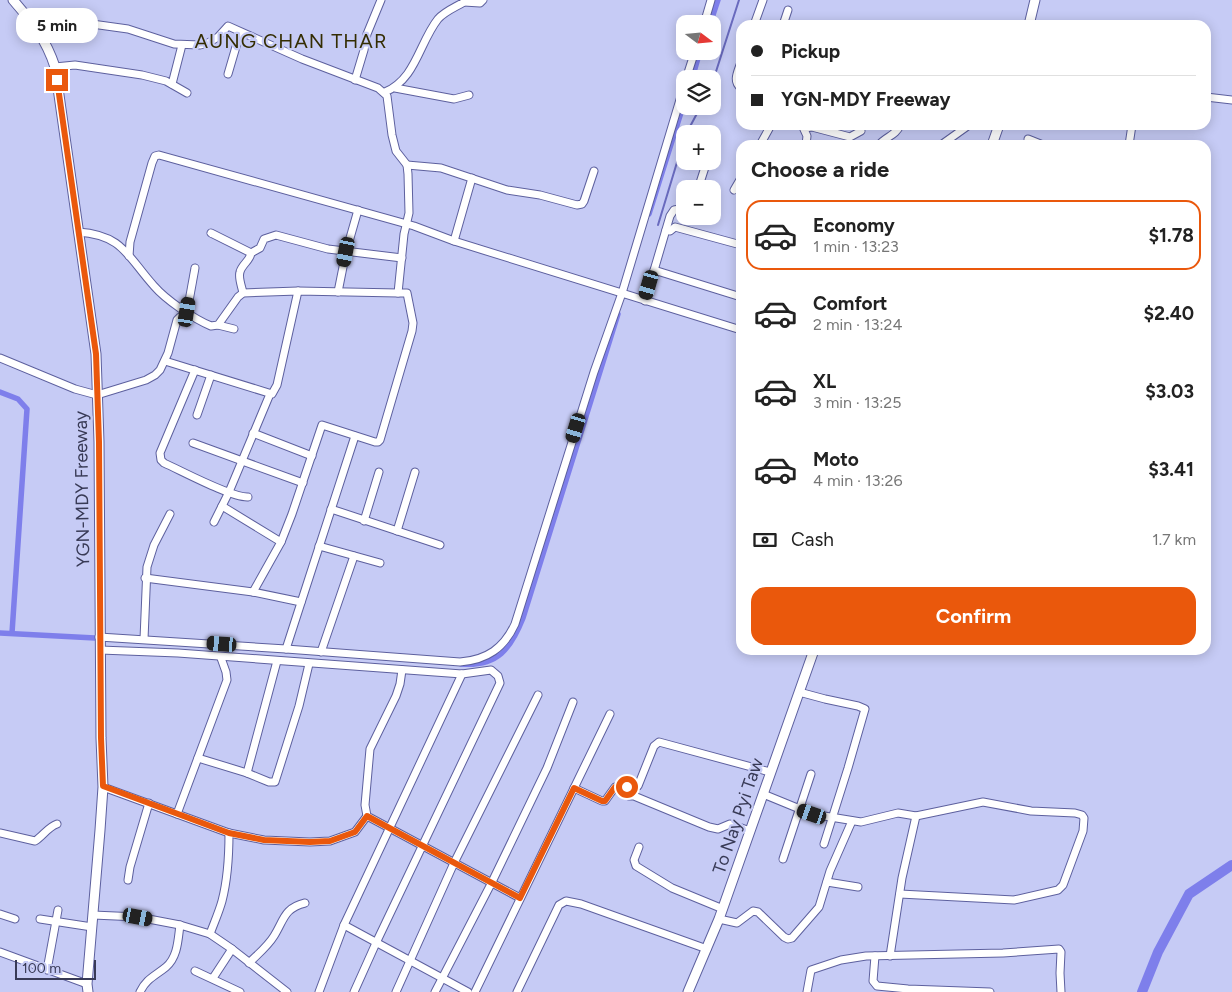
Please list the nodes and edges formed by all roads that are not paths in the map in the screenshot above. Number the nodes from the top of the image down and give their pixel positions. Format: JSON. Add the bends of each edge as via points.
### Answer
{"nodes":[{"id":1,"x":13,"y":0,"type":"edge"},
{"id":2,"x":381,"y":0,"type":"edge"},
{"id":3,"x":483,"y":0,"type":"edge"},
{"id":4,"x":711,"y":0,"type":"edge"},
{"id":5,"x":763,"y":0,"type":"edge"},
{"id":6,"x":1035,"y":0,"type":"edge"},
{"id":7,"x":464,"y":1,"type":"edge"},
{"id":8,"x":788,"y":10,"type":"dead end"},
{"id":9,"x":707,"y":15,"type":"edge"},
{"id":10,"x":756,"y":20,"type":"edge"},
{"id":11,"x":785,"y":20,"type":"edge"},
{"id":12,"x":1030,"y":20,"type":"edge"},
{"id":13,"x":240,"y":33,"type":"junction"},
{"id":14,"x":43,"y":38,"type":"junction"},
{"id":15,"x":182,"y":45,"type":"junction"},
{"id":16,"x":55,"y":67,"type":"junction"},
{"id":17,"x":228,"y":74,"type":"dead end"},
{"id":18,"x":356,"y":80,"type":"junction"},
{"id":19,"x":172,"y":84,"type":"junction"},
{"id":20,"x":395,"y":88,"type":"junction"},
{"id":21,"x":385,"y":92,"type":"junction"},
{"id":22,"x":187,"y":93,"type":"dead end"},
{"id":23,"x":469,"y":95,"type":"dead end"},
{"id":24,"x":1211,"y":98,"type":"edge"},
{"id":25,"x":1232,"y":100,"type":"edge"},
{"id":26,"x":676,"y":114,"type":"edge"},
{"id":27,"x":823,"y":130,"type":"edge"},
{"id":28,"x":898,"y":130,"type":"edge"},
{"id":29,"x":962,"y":130,"type":"edge"},
{"id":30,"x":861,"y":131,"type":"dead end"},
{"id":31,"x":883,"y":140,"type":"edge"},
{"id":32,"x":948,"y":140,"type":"edge"},
{"id":33,"x":407,"y":165,"type":"junction"},
{"id":34,"x":594,"y":171,"type":"dead end"},
{"id":35,"x":472,"y":178,"type":"junction"},
{"id":36,"x":736,"y":187,"type":"edge"},
{"id":37,"x":734,"y":190,"type":"dead end"},
{"id":38,"x":358,"y":210,"type":"junction"},
{"id":39,"x":676,"y":210,"type":"edge"},
{"id":40,"x":407,"y":225,"type":"junction"},
{"id":41,"x":666,"y":230,"type":"junction"},
{"id":42,"x":78,"y":232,"type":"junction"},
{"id":43,"x":212,"y":233,"type":"dead end"},
{"id":44,"x":454,"y":241,"type":"junction"},
{"id":45,"x":736,"y":244,"type":"edge"},
{"id":46,"x":346,"y":252,"type":"junction"},
{"id":47,"x":251,"y":253,"type":"junction"},
{"id":48,"x":129,"y":256,"type":"junction"},
{"id":49,"x":402,"y":258,"type":"junction"},
{"id":50,"x":195,"y":268,"type":"dead end"},
{"id":51,"x":654,"y":270,"type":"junction"},
{"id":52,"x":298,"y":291,"type":"junction"},
{"id":53,"x":338,"y":292,"type":"junction"},
{"id":54,"x":243,"y":293,"type":"junction"},
{"id":55,"x":398,"y":293,"type":"junction"},
{"id":56,"x":624,"y":294,"type":"junction"},
{"id":57,"x":736,"y":295,"type":"edge"},
{"id":58,"x":645,"y":300,"type":"junction"},
{"id":59,"x":188,"y":313,"type":"junction"},
{"id":60,"x":218,"y":325,"type":"junction"},
{"id":61,"x":736,"y":328,"type":"edge"},
{"id":62,"x":234,"y":329,"type":"dead end"},
{"id":63,"x":0,"y":358,"type":"edge"},
{"id":64,"x":165,"y":360,"type":"junction"},
{"id":65,"x":195,"y":370,"type":"junction"},
{"id":66,"x":211,"y":375,"type":"junction"},
{"id":67,"x":270,"y":394,"type":"junction"},
{"id":68,"x":97,"y":395,"type":"junction"},
{"id":69,"x":196,"y":415,"type":"dead end"},
{"id":70,"x":253,"y":433,"type":"junction"},
{"id":71,"x":354,"y":436,"type":"junction"},
{"id":72,"x":193,"y":443,"type":"dead end"},
{"id":73,"x":312,"y":456,"type":"junction"},
{"id":74,"x":242,"y":461,"type":"junction"},
{"id":75,"x":379,"y":472,"type":"dead end"},
{"id":76,"x":415,"y":472,"type":"dead end"},
{"id":77,"x":303,"y":482,"type":"junction"},
{"id":78,"x":229,"y":492,"type":"junction"},
{"id":79,"x":248,"y":497,"type":"dead end"},
{"id":80,"x":222,"y":506,"type":"junction"},
{"id":81,"x":331,"y":510,"type":"junction"},
{"id":82,"x":170,"y":514,"type":"dead end"},
{"id":83,"x":364,"y":521,"type":"junction"},
{"id":84,"x":214,"y":522,"type":"dead end"},
{"id":85,"x":397,"y":531,"type":"junction"},
{"id":86,"x":281,"y":542,"type":"junction"},
{"id":87,"x":440,"y":545,"type":"dead end"},
{"id":88,"x":319,"y":546,"type":"junction"},
{"id":89,"x":354,"y":556,"type":"junction"},
{"id":90,"x":380,"y":563,"type":"dead end"},
{"id":91,"x":145,"y":578,"type":"junction"},
{"id":92,"x":253,"y":592,"type":"junction"},
{"id":93,"x":301,"y":602,"type":"junction"},
{"id":94,"x":100,"y":637,"type":"junction"},
{"id":95,"x":144,"y":639,"type":"junction"},
{"id":96,"x":286,"y":649,"type":"junction"},
{"id":97,"x":100,"y":650,"type":"junction"},
{"id":98,"x":321,"y":652,"type":"junction"},
{"id":99,"x":812,"y":655,"type":"edge"},
{"id":100,"x":221,"y":658,"type":"junction"},
{"id":101,"x":277,"y":661,"type":"junction"},
{"id":102,"x":309,"y":664,"type":"junction"},
{"id":103,"x":402,"y":670,"type":"junction"},
{"id":104,"x":462,"y":674,"type":"junction"},
{"id":105,"x":799,"y":692,"type":"junction"},
{"id":106,"x":538,"y":695,"type":"dead end"},
{"id":107,"x":572,"y":702,"type":"dead end"},
{"id":108,"x":610,"y":714,"type":"dead end"},
{"id":109,"x":198,"y":758,"type":"junction"},
{"id":110,"x":770,"y":772,"type":"junction"},
{"id":111,"x":247,"y":773,"type":"junction"},
{"id":112,"x":811,"y":774,"type":"dead end"},
{"id":113,"x":103,"y":786,"type":"junction"},
{"id":114,"x":627,"y":787,"type":"junction"},
{"id":115,"x":574,"y":788,"type":"junction"},
{"id":116,"x":763,"y":794,"type":"junction"},
{"id":117,"x":149,"y":802,"type":"junction"},
{"id":118,"x":800,"y":810,"type":"junction"},
{"id":119,"x":177,"y":814,"type":"junction"},
{"id":120,"x":367,"y":816,"type":"junction"},
{"id":121,"x":916,"y":816,"type":"junction"},
{"id":122,"x":832,"y":817,"type":"junction"},
{"id":123,"x":852,"y":821,"type":"junction"},
{"id":124,"x":57,"y":824,"type":"dead end"},
{"id":125,"x":389,"y":829,"type":"junction"},
{"id":126,"x":750,"y":831,"type":"junction"},
{"id":127,"x":0,"y":833,"type":"edge"},
{"id":128,"x":229,"y":833,"type":"junction"},
{"id":129,"x":824,"y":844,"type":"dead end"},
{"id":130,"x":422,"y":846,"type":"junction"},
{"id":131,"x":639,"y":847,"type":"dead end"},
{"id":132,"x":783,"y":859,"type":"dead end"},
{"id":133,"x":454,"y":863,"type":"junction"},
{"id":134,"x":128,"y":880,"type":"dead end"},
{"id":135,"x":492,"y":882,"type":"junction"},
{"id":136,"x":827,"y":882,"type":"junction"},
{"id":137,"x":858,"y":887,"type":"dead end"},
{"id":138,"x":900,"y":894,"type":"junction"},
{"id":139,"x":520,"y":898,"type":"junction"},
{"id":140,"x":305,"y":903,"type":"dead end"},
{"id":141,"x":723,"y":909,"type":"junction"},
{"id":142,"x":58,"y":910,"type":"dead end"},
{"id":143,"x":0,"y":914,"type":"edge"},
{"id":144,"x":93,"y":916,"type":"junction"},
{"id":145,"x":719,"y":918,"type":"junction"},
{"id":146,"x":15,"y":919,"type":"dead end"},
{"id":147,"x":40,"y":919,"type":"dead end"},
{"id":148,"x":56,"y":922,"type":"junction"},
{"id":149,"x":180,"y":925,"type":"junction"},
{"id":150,"x":344,"y":925,"type":"junction"},
{"id":151,"x":92,"y":927,"type":"junction"},
{"id":152,"x":210,"y":934,"type":"junction"},
{"id":153,"x":376,"y":943,"type":"junction"},
{"id":154,"x":232,"y":949,"type":"junction"},
{"id":155,"x":707,"y":949,"type":"junction"},
{"id":156,"x":0,"y":952,"type":"edge"},
{"id":157,"x":875,"y":956,"type":"junction"},
{"id":158,"x":890,"y":956,"type":"junction"},
{"id":159,"x":410,"y":961,"type":"junction"},
{"id":160,"x":250,"y":963,"type":"junction"},
{"id":161,"x":47,"y":970,"type":"junction"},
{"id":162,"x":195,"y":970,"type":"dead end"},
{"id":163,"x":213,"y":978,"type":"junction"},
{"id":164,"x":441,"y":978,"type":"junction"},
{"id":165,"x":88,"y":988,"type":"edge"},
{"id":166,"x":283,"y":991,"type":"edge"},
{"id":167,"x":140,"y":992,"type":"edge"},
{"id":168,"x":240,"y":992,"type":"edge"},
{"id":169,"x":319,"y":992,"type":"edge"},
{"id":170,"x":354,"y":992,"type":"edge"},
{"id":171,"x":396,"y":992,"type":"edge"},
{"id":172,"x":435,"y":992,"type":"edge"},
{"id":173,"x":468,"y":992,"type":"edge"},
{"id":174,"x":475,"y":992,"type":"edge"},
{"id":175,"x":517,"y":992,"type":"edge"},
{"id":176,"x":688,"y":992,"type":"edge"},
{"id":177,"x":807,"y":992,"type":"edge"},
{"id":178,"x":990,"y":992,"type":"edge"},
{"id":179,"x":1061,"y":992,"type":"edge"}],
"edges":[{"from":1,"to":14,"type":"main road","name":"YGN-MDY Freeway"},
{"from":2,"to":18,"type":"street","via":[[368,28]]},
{"from":3,"to":7,"type":"street","via":[[480,3]]},
{"from":4,"to":9,"type":"street"},
{"from":5,"to":10,"type":"street"},
{"from":6,"to":12,"type":"main road"},
{"from":7,"to":20,"type":"street","via":[[439,18],[408,74]]},
{"from":8,"to":11,"type":"street"},
{"from":13,"to":15,"type":"street","via":[[228,26],[218,38],[208,43]]},
{"from":13,"to":17,"type":"street"},
{"from":13,"to":18,"type":"street"},
{"from":14,"to":15,"type":"street","via":[[92,24],[128,29]]},
{"from":14,"to":16,"type":"main road","name":"YGN-MDY Freeway"},
{"from":15,"to":19,"type":"street"},
{"from":16,"to":19,"type":"street","via":[[75,65],[142,74]]},
{"from":16,"to":42,"type":"main road","name":"YGN-MDY Freeway"},
{"from":18,"to":21,"type":"street"},
{"from":19,"to":22,"type":"street"},
{"from":20,"to":21,"type":"street"},
{"from":20,"to":23,"type":"street","via":[[454,99]]},
{"from":21,"to":33,"type":"street","via":[[396,151]]},
{"from":24,"to":25,"type":"street"},
{"from":26,"to":56,"type":"street"},
{"from":27,"to":30,"type":"street","via":[[850,137]]},
{"from":28,"to":31,"type":"street"},
{"from":29,"to":32,"type":"street"},
{"from":33,"to":35,"type":"street","via":[[433,166]]},
{"from":33,"to":40,"type":"street"},
{"from":34,"to":35,"type":"street","via":[[584,201],[577,205],[507,190]]},
{"from":35,"to":44,"type":"street"},
{"from":36,"to":37,"type":"street"},
{"from":38,"to":40,"type":"street"},
{"from":38,"to":46,"type":"street"},
{"from":38,"to":48,"type":"street","via":[[157,155],[132,234]]},
{"from":39,"to":41,"type":"street"},
{"from":40,"to":44,"type":"street"},
{"from":40,"to":49,"type":"street"},
{"from":41,"to":45,"type":"street","via":[[672,231],[674,227]]},
{"from":41,"to":51,"type":"street"},
{"from":42,"to":48,"type":"street","via":[[108,238]]},
{"from":42,"to":68,"type":"main road","name":"YGN-MDY Freeway","via":[[94,330]]},
{"from":43,"to":47,"type":"street"},
{"from":44,"to":56,"type":"street"},
{"from":46,"to":47,"type":"street","via":[[271,235]]},
{"from":46,"to":49,"type":"street"},
{"from":46,"to":53,"type":"street"},
{"from":47,"to":54,"type":"street","via":[[240,272]]},
{"from":48,"to":59,"type":"street","via":[[159,291]]},
{"from":49,"to":55,"type":"street"},
{"from":50,"to":59,"type":"street"},
{"from":51,"to":57,"type":"street"},
{"from":51,"to":58,"type":"street"},
{"from":52,"to":53,"type":"street"},
{"from":52,"to":54,"type":"street"},
{"from":52,"to":67,"type":"street","via":[[274,393]]},
{"from":53,"to":55,"type":"street"},
{"from":54,"to":60,"type":"street"},
{"from":55,"to":71,"type":"street","via":[[408,293],[413,323],[405,359],[379,441]]},
{"from":56,"to":58,"type":"street"},
{"from":56,"to":98,"type":"street","via":[[594,372],[515,624],[505,642],[491,654],[472,662]]},
{"from":58,"to":61,"type":"street"},
{"from":59,"to":60,"type":"street","via":[[211,326]]},
{"from":59,"to":64,"type":"street","via":[[178,320]]},
{"from":60,"to":62,"type":"street"},
{"from":63,"to":68,"type":"street"},
{"from":64,"to":65,"type":"street"},
{"from":64,"to":68,"type":"street","via":[[150,379]]},
{"from":65,"to":66,"type":"street"},
{"from":65,"to":78,"type":"street","via":[[160,453],[161,460]]},
{"from":66,"to":67,"type":"street"},
{"from":66,"to":69,"type":"street"},
{"from":67,"to":70,"type":"street"},
{"from":68,"to":94,"type":"main road","name":"YGN-MDY Freeway"},
{"from":70,"to":73,"type":"street"},
{"from":70,"to":74,"type":"street"},
{"from":71,"to":73,"type":"street","via":[[323,425]]},
{"from":71,"to":81,"type":"street"},
{"from":72,"to":74,"type":"street"},
{"from":73,"to":77,"type":"street"},
{"from":74,"to":77,"type":"street"},
{"from":74,"to":78,"type":"street"},
{"from":75,"to":83,"type":"street"},
{"from":76,"to":85,"type":"street"},
{"from":77,"to":86,"type":"street"},
{"from":78,"to":79,"type":"street"},
{"from":78,"to":80,"type":"street"},
{"from":80,"to":84,"type":"street"},
{"from":80,"to":86,"type":"street"},
{"from":81,"to":83,"type":"street"},
{"from":81,"to":88,"type":"street"},
{"from":82,"to":91,"type":"street","via":[[150,556]]},
{"from":83,"to":85,"type":"street"},
{"from":85,"to":87,"type":"street"},
{"from":86,"to":92,"type":"street"},
{"from":88,"to":89,"type":"street"},
{"from":88,"to":93,"type":"street"},
{"from":89,"to":90,"type":"street"},
{"from":89,"to":98,"type":"street"},
{"from":91,"to":92,"type":"street"},
{"from":91,"to":95,"type":"street"},
{"from":92,"to":93,"type":"street"},
{"from":93,"to":96,"type":"street"},
{"from":94,"to":95,"type":"street"},
{"from":94,"to":97,"type":"main road","name":"YGN-MDY Freeway"},
{"from":95,"to":96,"type":"street"},
{"from":96,"to":98,"type":"street"},
{"from":97,"to":100,"type":"street"},
{"from":97,"to":113,"type":"main road","name":"YGN-MDY Freeway"},
{"from":99,"to":105,"type":"main road","name":"To Nay Pyi Taw"},
{"from":100,"to":101,"type":"street"},
{"from":100,"to":109,"type":"street","via":[[226,680]]},
{"from":101,"to":102,"type":"street"},
{"from":101,"to":111,"type":"street"},
{"from":102,"to":103,"type":"street"},
{"from":102,"to":111,"type":"street","via":[[277,780],[272,782]]},
{"from":103,"to":104,"type":"street"},
{"from":103,"to":120,"type":"street","via":[[396,696],[370,749]]},
{"from":104,"to":125,"type":"street"},
{"from":104,"to":130,"type":"street","via":[[491,670],[500,680]]},
{"from":105,"to":110,"type":"main road","name":"To Nay Pyi Taw"},
{"from":105,"to":122,"type":"street","via":[[865,709]]},
{"from":106,"to":133,"type":"street"},
{"from":107,"to":135,"type":"street","via":[[547,768]]},
{"from":108,"to":115,"type":"street"},
{"from":109,"to":111,"type":"street"},
{"from":109,"to":119,"type":"street"},
{"from":110,"to":114,"type":"street","via":[[660,742],[654,746],[638,786]]},
{"from":110,"to":116,"type":"main road","name":"To Nay Pyi Taw"},
{"from":112,"to":118,"type":"street"},
{"from":113,"to":117,"type":"street"},
{"from":113,"to":144,"type":"main road","name":"YGN-MDY Freeway"},
{"from":114,"to":115,"type":"street","via":[[615,787],[605,801]]},
{"from":114,"to":126,"type":"street","via":[[629,796],[709,827],[718,829],[730,824]]},
{"from":115,"to":139,"type":"street"},
{"from":116,"to":118,"type":"street"},
{"from":116,"to":126,"type":"main road","name":"To Nay Pyi Taw"},
{"from":117,"to":119,"type":"street"},
{"from":117,"to":134,"type":"street"},
{"from":118,"to":122,"type":"street"},
{"from":118,"to":132,"type":"street"},
{"from":119,"to":128,"type":"street"},
{"from":120,"to":125,"type":"street"},
{"from":120,"to":128,"type":"street","via":[[355,832],[330,841],[285,842]]},
{"from":121,"to":123,"type":"street","via":[[898,813]]},
{"from":121,"to":138,"type":"street"},
{"from":121,"to":138,"type":"street","via":[[983,802],[1031,811],[1076,814],[1084,818],[1064,885],[1058,890],[1014,900]]},
{"from":122,"to":123,"type":"street"},
{"from":122,"to":129,"type":"street"},
{"from":123,"to":136,"type":"street"},
{"from":124,"to":127,"type":"street","via":[[35,841]]},
{"from":125,"to":130,"type":"street"},
{"from":125,"to":150,"type":"street"},
{"from":126,"to":141,"type":"main road","name":"To Nay Pyi Taw"},
{"from":128,"to":152,"type":"street","via":[[226,884]]},
{"from":130,"to":133,"type":"street"},
{"from":130,"to":153,"type":"street"},
{"from":131,"to":141,"type":"street","via":[[634,860],[636,866],[672,888]]},
{"from":133,"to":135,"type":"street"},
{"from":133,"to":159,"type":"street"},
{"from":135,"to":139,"type":"street"},
{"from":135,"to":164,"type":"street"},
{"from":136,"to":137,"type":"street"},
{"from":136,"to":145,"type":"street","via":[[819,906],[788,939],[758,912],[753,911],[737,923]]},
{"from":138,"to":158,"type":"street"},
{"from":139,"to":174,"type":"street"},
{"from":140,"to":160,"type":"street","via":[[286,913],[274,936]]},
{"from":141,"to":145,"type":"main road","name":"To Nay Pyi Taw"},
{"from":142,"to":148,"type":"street"},
{"from":143,"to":146,"type":"street"},
{"from":144,"to":149,"type":"street","via":[[138,917]]},
{"from":144,"to":151,"type":"main road","name":"YGN-MDY Freeway"},
{"from":145,"to":155,"type":"main road","name":"To Nay Pyi Taw"},
{"from":147,"to":148,"type":"street"},
{"from":148,"to":151,"type":"street"},
{"from":148,"to":161,"type":"street"},
{"from":149,"to":152,"type":"street"},
{"from":149,"to":167,"type":"street","via":[[172,960],[149,978]]},
{"from":150,"to":153,"type":"street"},
{"from":150,"to":169,"type":"street"},
{"from":151,"to":165,"type":"main road","name":"YGN-MDY Freeway"},
{"from":152,"to":154,"type":"street"},
{"from":153,"to":159,"type":"street"},
{"from":153,"to":170,"type":"street"},
{"from":154,"to":160,"type":"street"},
{"from":154,"to":163,"type":"street"},
{"from":155,"to":175,"type":"street","via":[[566,901],[559,905]]},
{"from":155,"to":176,"type":"main road","name":"To Nay Pyi Taw"},
{"from":156,"to":161,"type":"street"},
{"from":157,"to":158,"type":"street"},
{"from":157,"to":177,"type":"street","via":[[841,960],[811,970]]},
{"from":157,"to":178,"type":"street","via":[[873,983],[877,986]]},
{"from":158,"to":179,"type":"street","via":[[1060,949]]},
{"from":159,"to":164,"type":"street"},
{"from":159,"to":171,"type":"street"},
{"from":160,"to":166,"type":"street"},
{"from":161,"to":165,"type":"street"},
{"from":162,"to":163,"type":"street"},
{"from":163,"to":168,"type":"street"},
{"from":164,"to":172,"type":"street"},
{"from":164,"to":173,"type":"street"}]}
